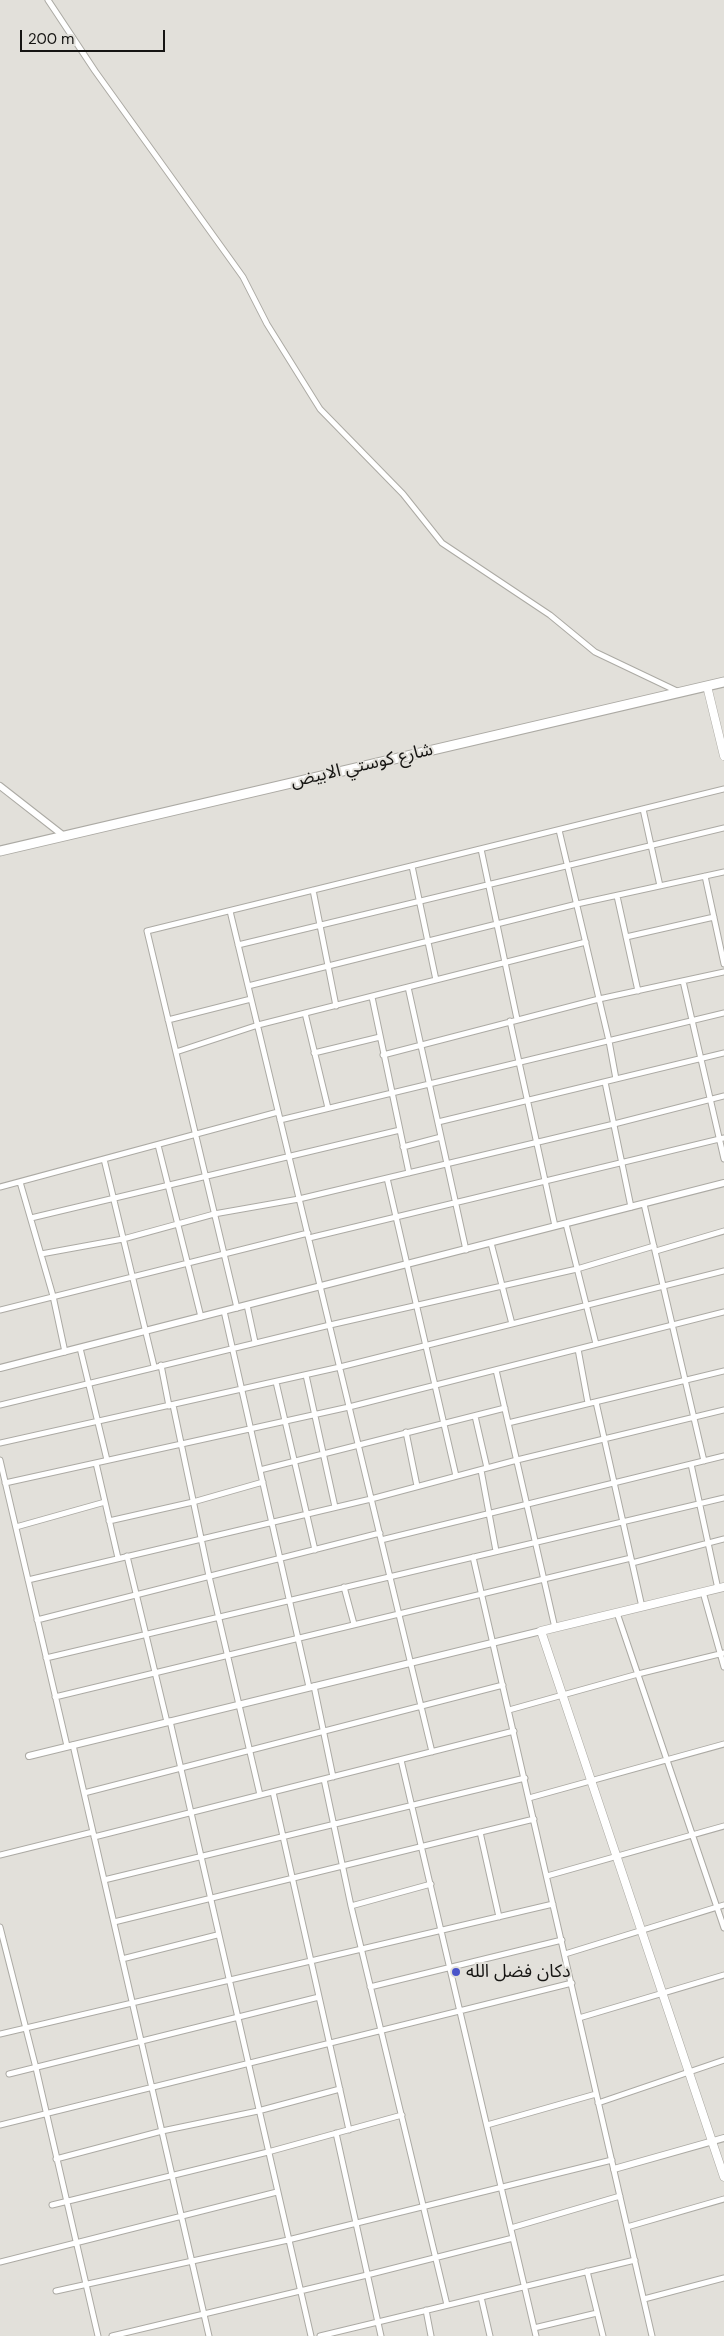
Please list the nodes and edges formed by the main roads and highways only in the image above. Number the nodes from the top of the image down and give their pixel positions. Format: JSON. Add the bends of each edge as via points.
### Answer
{"nodes":[{"id":1,"x":724,"y":682,"type":"edge"},
{"id":2,"x":707,"y":686,"type":"junction"},
{"id":3,"x":724,"y":756,"type":"edge"},
{"id":4,"x":0,"y":851,"type":"edge"},
{"id":5,"x":721,"y":1588,"type":"edge"},
{"id":6,"x":724,"y":2177,"type":"edge"}],
"edges":[{"from":1,"to":2,"type":"highway","name":"شارع كوستي الابيض"},
{"from":2,"to":3,"type":"main road"},
{"from":2,"to":4,"type":"highway","name":"شارع كوستي الابيض"},
{"from":5,"to":6,"type":"main road","via":[[541,1631]]}]}
